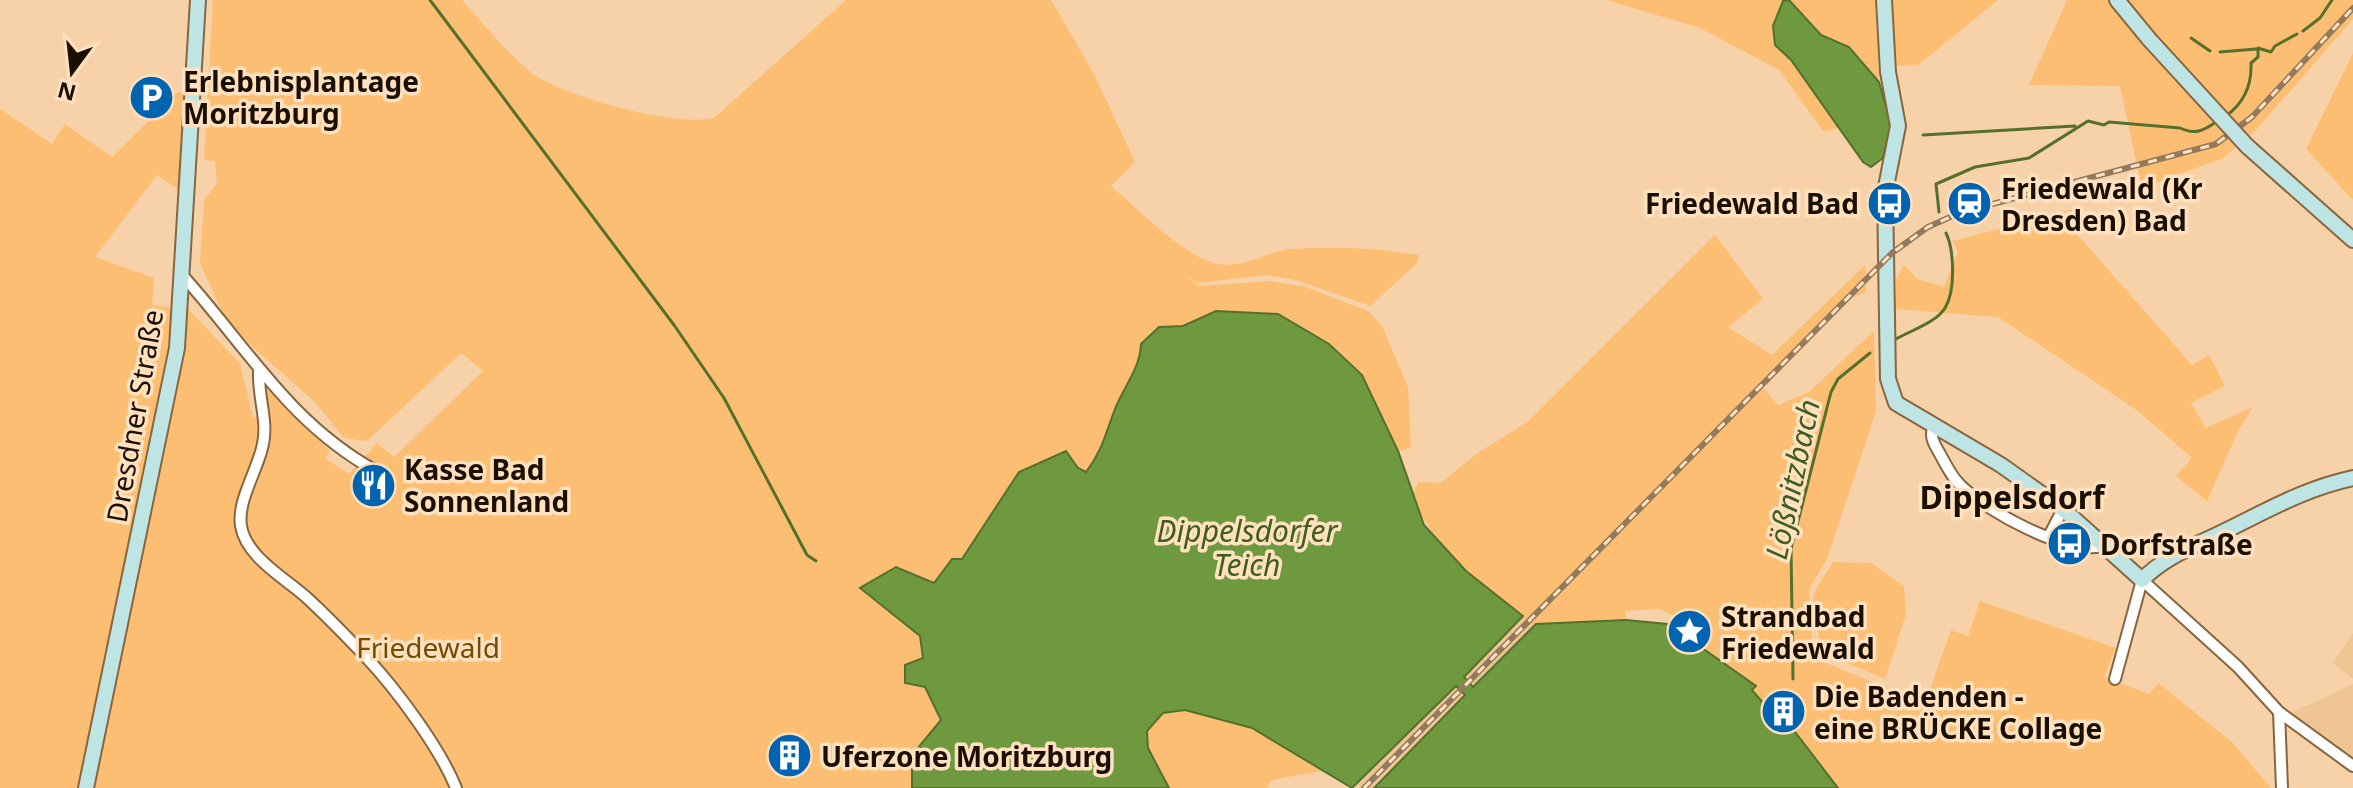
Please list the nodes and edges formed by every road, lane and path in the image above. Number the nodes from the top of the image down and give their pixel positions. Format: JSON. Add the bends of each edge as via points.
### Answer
{"nodes":[{"id":1,"x":198,"y":0,"type":"edge"},
{"id":2,"x":1884,"y":0,"type":"edge"},
{"id":3,"x":2117,"y":0,"type":"edge"},
{"id":4,"x":2353,"y":240,"type":"edge"},
{"id":5,"x":183,"y":276,"type":"junction"},
{"id":6,"x":259,"y":372,"type":"junction"},
{"id":7,"x":1934,"y":425,"type":"junction"},
{"id":8,"x":376,"y":471,"type":"dead end"},
{"id":9,"x":2353,"y":478,"type":"edge"},
{"id":10,"x":2063,"y":509,"type":"junction"},
{"id":11,"x":2049,"y":536,"type":"junction"},
{"id":12,"x":2104,"y":546,"type":"junction"},
{"id":13,"x":2142,"y":580,"type":"junction"},
{"id":14,"x":2115,"y":679,"type":"dead end"},
{"id":15,"x":2279,"y":712,"type":"junction"},
{"id":16,"x":2353,"y":766,"type":"edge"},
{"id":17,"x":86,"y":788,"type":"edge"},
{"id":18,"x":456,"y":788,"type":"edge"},
{"id":19,"x":2282,"y":788,"type":"edge"}],
"edges":[{"from":1,"to":5,"type":"main road","name":"Dresdner Straße"},
{"from":2,"to":7,"type":"main road","via":[[1898,126],[1885,192],[1888,379],[1896,403]]},
{"from":3,"to":4,"type":"main road","bridge":true,"via":[[2247,146]]},
{"from":5,"to":6,"type":"street"},
{"from":5,"to":17,"type":"main road","name":"Dresdner Straße","via":[[173,376]]},
{"from":6,"to":8,"type":"street","via":[[327,440]]},
{"from":6,"to":18,"type":"street","via":[[258,396],[266,423],[240,524],[244,536],[401,698]]},
{"from":7,"to":10,"type":"main road"},
{"from":7,"to":11,"type":"street","via":[[1934,444],[1962,486],[2008,518]]},
{"from":9,"to":13,"type":"main road","via":[[2282,500],[2169,558]]},
{"from":10,"to":11,"type":"street"},
{"from":10,"to":12,"type":"main road"},
{"from":11,"to":12,"type":"street","via":[[2091,549]]},
{"from":12,"to":13,"type":"main road"},
{"from":13,"to":14,"type":"street"},
{"from":13,"to":15,"type":"street"},
{"from":15,"to":16,"type":"street"},
{"from":15,"to":19,"type":"street"}]}
